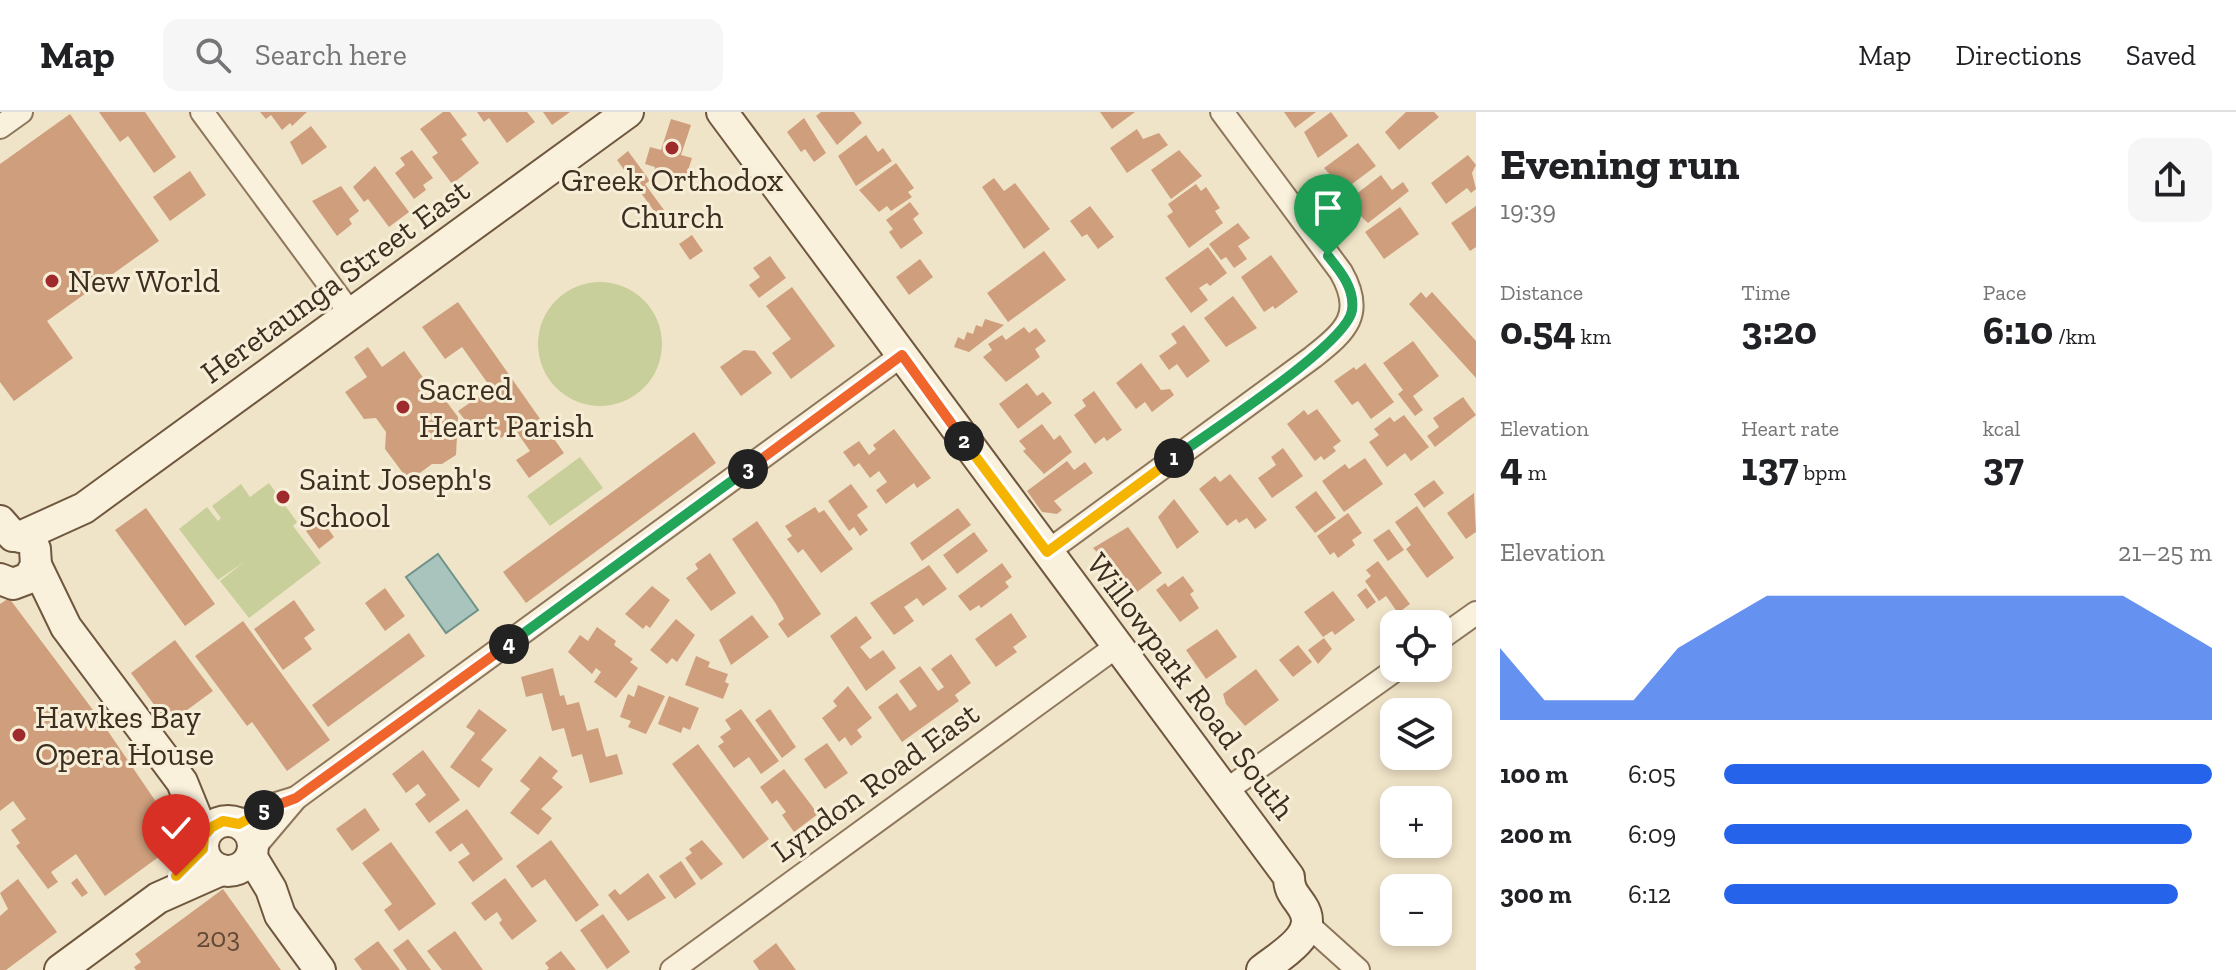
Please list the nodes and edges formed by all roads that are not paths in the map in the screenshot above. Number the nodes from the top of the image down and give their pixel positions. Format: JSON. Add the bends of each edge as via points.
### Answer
{"nodes":[{"id":1,"x":21,"y":112,"type":"edge"},
{"id":2,"x":202,"y":112,"type":"edge"},
{"id":3,"x":628,"y":112,"type":"edge"},
{"id":4,"x":722,"y":112,"type":"edge"},
{"id":5,"x":1222,"y":112,"type":"edge"},
{"id":6,"x":0,"y":127,"type":"edge"},
{"id":7,"x":351,"y":314,"type":"junction"},
{"id":8,"x":902,"y":355,"type":"junction"},
{"id":9,"x":18,"y":543,"type":"edge"},
{"id":10,"x":1047,"y":552,"type":"junction"},
{"id":11,"x":6,"y":581,"type":"edge"},
{"id":12,"x":1476,"y":613,"type":"edge"},
{"id":13,"x":66,"y":627,"type":"junction"},
{"id":14,"x":1452,"y":630,"type":"edge"},
{"id":15,"x":1117,"y":646,"type":"junction"},
{"id":16,"x":1380,"y":681,"type":"edge"},
{"id":17,"x":1224,"y":792,"type":"junction"},
{"id":18,"x":229,"y":847,"type":"junction"},
{"id":19,"x":1314,"y":930,"type":"junction"},
{"id":20,"x":60,"y":970,"type":"edge"},
{"id":21,"x":320,"y":970,"type":"edge"},
{"id":22,"x":672,"y":970,"type":"edge"},
{"id":23,"x":1262,"y":970,"type":"edge"},
{"id":24,"x":1289,"y":970,"type":"edge"},
{"id":25,"x":1358,"y":970,"type":"edge"}],
"edges":[{"from":1,"to":6,"type":"street"},
{"from":2,"to":7,"type":"street"},
{"from":3,"to":7,"type":"main road","name":"Heretaunga Street East"},
{"from":4,"to":8,"type":"main road","name":"Willowpark Road South"},
{"from":5,"to":10,"type":"street","via":[[1341,272],[1350,289],[1352,314],[1336,338],[1313,357]]},
{"from":7,"to":9,"type":"main road","name":"Heretaunga Street East","via":[[84,508]]},
{"from":8,"to":10,"type":"main road","name":"Willowpark Road South"},
{"from":8,"to":18,"type":"street","via":[[296,798],[273,805]]},
{"from":9,"to":11,"type":"main road","name":"Heretaunga Street East","via":[[29,578]]},
{"from":9,"to":13,"type":"main road"},
{"from":10,"to":15,"type":"main road","name":"Willowpark Road South"},
{"from":11,"to":13,"type":"main road"},
{"from":12,"to":14,"type":"street"},
{"from":13,"to":18,"type":"main road"},
{"from":15,"to":17,"type":"main road","name":"Willowpark Road South"},
{"from":15,"to":22,"type":"street","name":"Lyndon Road East"},
{"from":16,"to":17,"type":"street"},
{"from":17,"to":19,"type":"main road","name":"Willowpark Road South","via":[[1289,877],[1289,888]]},
{"from":18,"to":20,"type":"main road"},
{"from":18,"to":21,"type":"main road","via":[[271,889],[280,915]]},
{"from":19,"to":23,"type":"main road"},
{"from":19,"to":24,"type":"main road","via":[[1315,950]]},
{"from":19,"to":25,"type":"street","name":"Willowpark Road South"}]}
